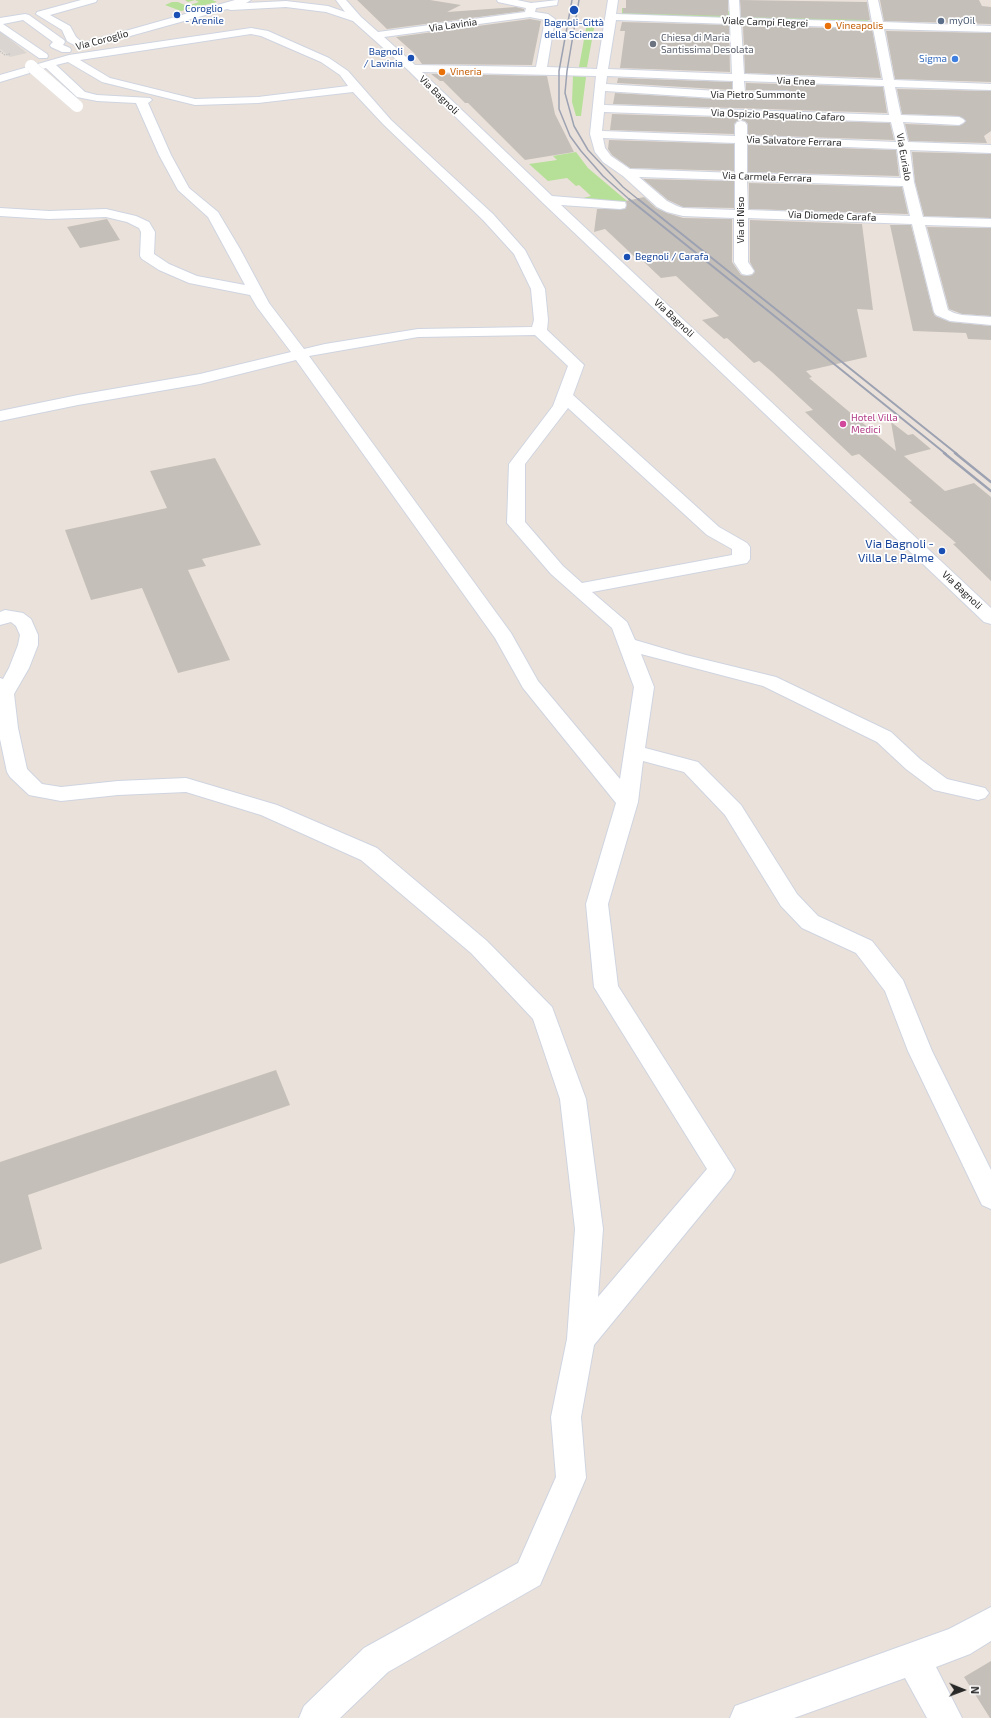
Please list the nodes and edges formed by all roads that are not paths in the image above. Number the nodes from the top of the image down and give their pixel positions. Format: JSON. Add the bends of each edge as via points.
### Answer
{"nodes":[{"id":1,"x":92,"y":0,"type":"edge"},
{"id":2,"x":246,"y":0,"type":"edge"},
{"id":3,"x":305,"y":0,"type":"edge"},
{"id":4,"x":341,"y":0,"type":"edge"},
{"id":5,"x":502,"y":0,"type":"edge"},
{"id":6,"x":872,"y":0,"type":"edge"},
{"id":7,"x":553,"y":1,"type":"edge"},
{"id":8,"x":285,"y":2,"type":"edge"},
{"id":9,"x":615,"y":3,"type":"edge"},
{"id":10,"x":732,"y":6,"type":"edge"},
{"id":11,"x":531,"y":10,"type":"junction"},
{"id":12,"x":748,"y":10,"type":"dead end"},
{"id":13,"x":204,"y":12,"type":"junction"},
{"id":14,"x":871,"y":13,"type":"junction"},
{"id":15,"x":887,"y":13,"type":"dead end"},
{"id":16,"x":611,"y":17,"type":"junction"},
{"id":17,"x":357,"y":19,"type":"junction"},
{"id":18,"x":735,"y":21,"type":"junction"},
{"id":19,"x":0,"y":22,"type":"edge"},
{"id":20,"x":0,"y":26,"type":"edge"},
{"id":21,"x":878,"y":26,"type":"junction"},
{"id":22,"x":991,"y":29,"type":"edge"},
{"id":23,"x":377,"y":35,"type":"junction"},
{"id":24,"x":81,"y":46,"type":"junction"},
{"id":25,"x":68,"y":54,"type":"junction"},
{"id":26,"x":46,"y":60,"type":"junction"},
{"id":27,"x":31,"y":66,"type":"dead end"},
{"id":28,"x":0,"y":68,"type":"edge"},
{"id":29,"x":412,"y":68,"type":"junction"},
{"id":30,"x":542,"y":70,"type":"junction"},
{"id":31,"x":602,"y":73,"type":"junction"},
{"id":32,"x":0,"y":79,"type":"edge"},
{"id":33,"x":738,"y":79,"type":"junction"},
{"id":34,"x":890,"y":84,"type":"junction"},
{"id":35,"x":600,"y":87,"type":"junction"},
{"id":36,"x":991,"y":87,"type":"edge"},
{"id":37,"x":356,"y":88,"type":"junction"},
{"id":38,"x":794,"y":94,"type":"dead end"},
{"id":39,"x":739,"y":95,"type":"junction"},
{"id":40,"x":877,"y":99,"type":"dead end"},
{"id":41,"x":140,"y":100,"type":"junction"},
{"id":42,"x":893,"y":100,"type":"junction"},
{"id":43,"x":195,"y":102,"type":"junction"},
{"id":44,"x":77,"y":106,"type":"dead end"},
{"id":45,"x":598,"y":108,"type":"junction"},
{"id":46,"x":739,"y":114,"type":"junction"},
{"id":47,"x":896,"y":119,"type":"junction"},
{"id":48,"x":959,"y":121,"type":"dead end"},
{"id":49,"x":596,"y":134,"type":"junction"},
{"id":50,"x":741,"y":140,"type":"junction"},
{"id":51,"x":903,"y":145,"type":"junction"},
{"id":52,"x":991,"y":149,"type":"edge"},
{"id":53,"x":627,"y":173,"type":"junction"},
{"id":54,"x":741,"y":176,"type":"junction"},
{"id":55,"x":908,"y":182,"type":"junction"},
{"id":56,"x":548,"y":200,"type":"junction"},
{"id":57,"x":620,"y":205,"type":"dead end"},
{"id":58,"x":0,"y":212,"type":"edge"},
{"id":59,"x":741,"y":213,"type":"junction"},
{"id":60,"x":918,"y":219,"type":"junction"},
{"id":61,"x":991,"y":223,"type":"edge"},
{"id":62,"x":747,"y":271,"type":"dead end"},
{"id":63,"x":256,"y":292,"type":"junction"},
{"id":64,"x":991,"y":320,"type":"edge"},
{"id":65,"x":539,"y":331,"type":"junction"},
{"id":66,"x":300,"y":354,"type":"junction"},
{"id":67,"x":565,"y":396,"type":"junction"},
{"id":68,"x":0,"y":416,"type":"edge"},
{"id":69,"x":578,"y":589,"type":"junction"},
{"id":70,"x":991,"y":618,"type":"edge"},
{"id":71,"x":0,"y":619,"type":"edge"},
{"id":72,"x":627,"y":644,"type":"junction"},
{"id":73,"x":2,"y":689,"type":"edge"},
{"id":74,"x":634,"y":752,"type":"junction"},
{"id":75,"x":978,"y":792,"type":"dead end"},
{"id":76,"x":627,"y":802,"type":"junction"},
{"id":77,"x":991,"y":1197,"type":"edge"},
{"id":78,"x":581,"y":1339,"type":"junction"},
{"id":79,"x":991,"y":1623,"type":"edge"},
{"id":80,"x":913,"y":1658,"type":"junction"},
{"id":81,"x":316,"y":1718,"type":"edge"},
{"id":82,"x":747,"y":1718,"type":"edge"},
{"id":83,"x":945,"y":1718,"type":"edge"}],
"edges":[{"from":1,"to":24,"type":"street","via":[[41,14],[66,28],[72,39]]},
{"from":2,"to":13,"type":"street"},
{"from":3,"to":8,"type":"street"},
{"from":4,"to":17,"type":"street"},
{"from":5,"to":11,"type":"street"},
{"from":6,"to":14,"type":"street","name":"Via Eurialo"},
{"from":7,"to":11,"type":"street","name":"Via Lavinia"},
{"from":8,"to":13,"type":"street","via":[[235,6]]},
{"from":8,"to":17,"type":"street","via":[[328,9]]},
{"from":9,"to":16,"type":"street"},
{"from":10,"to":12,"type":"street","name":"Viale Campi Flegrei"},
{"from":10,"to":18,"type":"street","name":"Via di Niso"},
{"from":11,"to":23,"type":"street","name":"Via Lavinia"},
{"from":11,"to":30,"type":"street","via":[[550,19]]},
{"from":13,"to":24,"type":"street","name":"Via Coroglio"},
{"from":14,"to":15,"type":"street"},
{"from":14,"to":21,"type":"street","name":"Via Eurialo"},
{"from":16,"to":18,"type":"street","name":"Viale Campi Flegrei"},
{"from":16,"to":31,"type":"street"},
{"from":17,"to":23,"type":"street","name":"Via Bagnoli"},
{"from":18,"to":21,"type":"street","name":"Viale Campi Flegrei"},
{"from":18,"to":33,"type":"street","name":"Via di Niso"},
{"from":19,"to":25,"type":"street","via":[[25,17],[60,42],[55,45]]},
{"from":20,"to":26,"type":"street"},
{"from":21,"to":22,"type":"street","name":"Viale Campi Flegrei"},
{"from":21,"to":34,"type":"street","name":"Via Eurialo"},
{"from":23,"to":29,"type":"street","name":"Via Bagnoli"},
{"from":24,"to":25,"type":"street","name":"Via Coroglio"},
{"from":25,"to":26,"type":"street"},
{"from":25,"to":37,"type":"street","via":[[251,31],[264,33],[325,60],[344,73]]},
{"from":25,"to":43,"type":"street","via":[[106,80]]},
{"from":26,"to":28,"type":"street"},
{"from":26,"to":32,"type":"street"},
{"from":26,"to":41,"type":"street","via":[[81,95]]},
{"from":27,"to":44,"type":"street","bridge":true},
{"from":29,"to":30,"type":"street","via":[[494,65]]},
{"from":29,"to":56,"type":"street","name":"Via Bagnoli"},
{"from":30,"to":31,"type":"street","name":"Via Enea"},
{"from":31,"to":33,"type":"street","name":"Via Enea"},
{"from":31,"to":35,"type":"street"},
{"from":33,"to":34,"type":"street","name":"Via Enea"},
{"from":33,"to":39,"type":"street","name":"Via di Niso"},
{"from":34,"to":36,"type":"street","name":"Via Enea"},
{"from":34,"to":42,"type":"street","name":"Via Eurialo"},
{"from":35,"to":39,"type":"street","name":"Via Pietro Summonte"},
{"from":35,"to":45,"type":"street"},
{"from":37,"to":43,"type":"street","via":[[258,100]]},
{"from":37,"to":65,"type":"street","via":[[387,122],[488,217],[520,253],[538,290],[541,320]]},
{"from":38,"to":39,"type":"street","name":"Via Pietro Summonte"},
{"from":39,"to":46,"type":"street","name":"Via di Niso"},
{"from":40,"to":42,"type":"street"},
{"from":41,"to":43,"type":"street"},
{"from":41,"to":63,"type":"street","via":[[184,190],[213,215]]},
{"from":42,"to":47,"type":"street","name":"Via Eurialo"},
{"from":45,"to":46,"type":"street","name":"Via Ospizio Pasqualino Cafaro"},
{"from":45,"to":49,"type":"street"},
{"from":46,"to":47,"type":"street","name":"Via Ospizio Pasqualino Cafaro"},
{"from":46,"to":50,"type":"street","name":"Via di Niso"},
{"from":47,"to":48,"type":"street","name":"Via Ospizio Pasqualino Cafaro"},
{"from":47,"to":51,"type":"street","name":"Via Eurialo"},
{"from":49,"to":50,"type":"street","name":"Via Salvatore Ferrara"},
{"from":49,"to":53,"type":"street","via":[[599,150]]},
{"from":50,"to":51,"type":"street","name":"Via Salvatore Ferrara"},
{"from":50,"to":54,"type":"street","name":"Via di Niso"},
{"from":51,"to":52,"type":"street","name":"Via Salvatore Ferrara"},
{"from":51,"to":55,"type":"street","name":"Via Eurialo"},
{"from":53,"to":54,"type":"street","name":"Via Carmela Ferrara"},
{"from":53,"to":59,"type":"street","name":"Via Diomede Carafa","via":[[672,210]]},
{"from":54,"to":55,"type":"street","name":"Via Carmela Ferrara"},
{"from":54,"to":59,"type":"street","name":"Via di Niso"},
{"from":55,"to":60,"type":"street","name":"Via Eurialo"},
{"from":56,"to":57,"type":"street"},
{"from":56,"to":70,"type":"street","name":"Via Bagnoli"},
{"from":58,"to":63,"type":"street","via":[[49,215],[106,214],[131,219],[144,225],[148,232],[146,256],[164,267],[194,280]]},
{"from":59,"to":60,"type":"street","name":"Via Diomede Carafa"},
{"from":59,"to":62,"type":"street","name":"Via di Niso","via":[[741,262]]},
{"from":60,"to":61,"type":"street","name":"Via Diomede Carafa"},
{"from":60,"to":64,"type":"street","name":"Via Eurialo","via":[[941,312],[962,319]]},
{"from":63,"to":66,"type":"street","via":[[262,304]]},
{"from":65,"to":66,"type":"street","via":[[418,333]]},
{"from":65,"to":67,"type":"street","via":[[576,365]]},
{"from":66,"to":68,"type":"street","via":[[200,379]]},
{"from":66,"to":76,"type":"street","via":[[504,637],[530,684]]},
{"from":67,"to":69,"type":"street","via":[[561,407],[517,464],[516,523],[557,570]]},
{"from":67,"to":69,"type":"street","via":[[713,531],[741,547],[741,559]]},
{"from":69,"to":72,"type":"street","via":[[620,626]]},
{"from":71,"to":73,"type":"street","via":[[5,616],[16,617],[24,623],[29,635],[19,668]]},
{"from":72,"to":74,"type":"street","via":[[644,687]]},
{"from":72,"to":75,"type":"street","via":[[769,681],[884,737],[941,785]]},
{"from":73,"to":78,"type":"street","via":[[17,772],[36,790],[62,794],[186,785],[269,810],[369,854],[479,947],[543,1014],[573,1099],[589,1229]]},
{"from":74,"to":76,"type":"street"},
{"from":74,"to":77,"type":"street","via":[[691,767],[733,810],[789,900],[810,922],[864,947],[895,986],[920,1050]]},
{"from":76,"to":78,"type":"street","via":[[597,904],[606,987],[722,1170]]},
{"from":78,"to":81,"type":"street","via":[[566,1417],[571,1478],[528,1574],[376,1660]]},
{"from":79,"to":80,"type":"street","via":[[958,1642]]},
{"from":80,"to":82,"type":"street"},
{"from":80,"to":83,"type":"street"}]}
